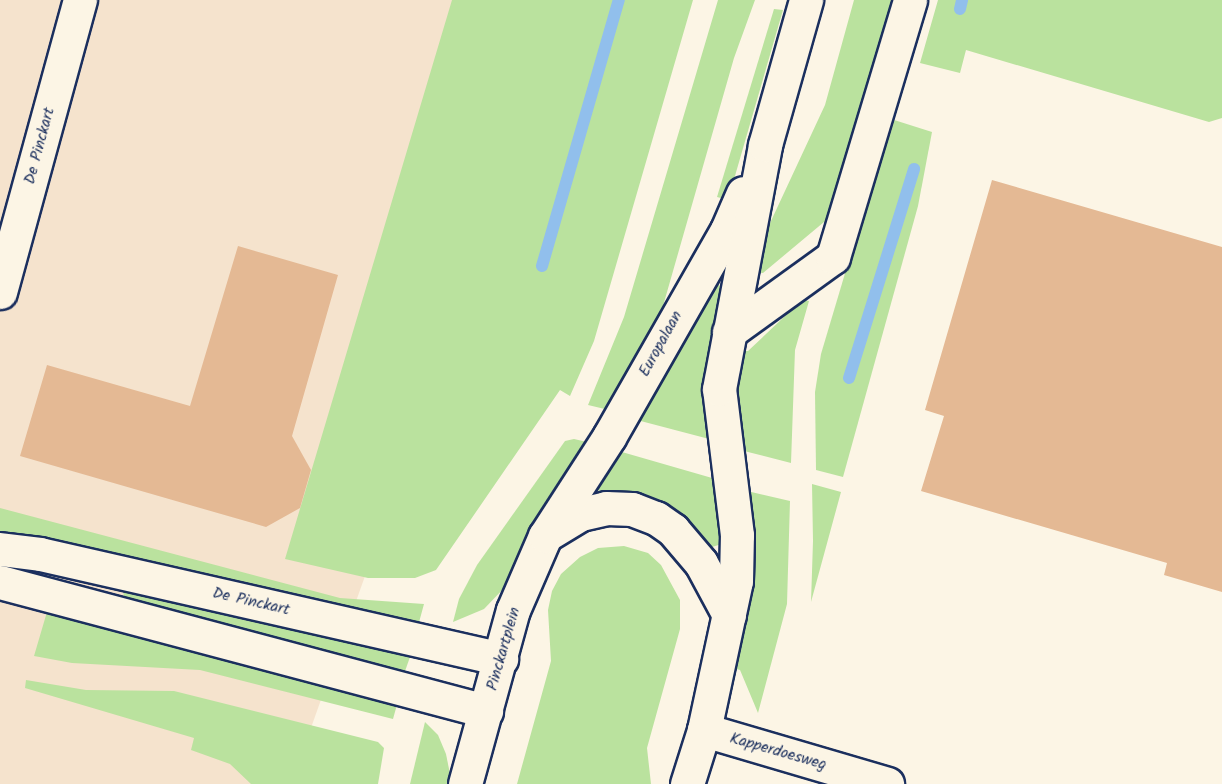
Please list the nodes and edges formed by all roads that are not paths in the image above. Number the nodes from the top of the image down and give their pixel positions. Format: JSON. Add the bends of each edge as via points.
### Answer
{"nodes":[{"id":1,"x":81,"y":0,"type":"edge"},
{"id":2,"x":806,"y":0,"type":"edge"},
{"id":3,"x":910,"y":0,"type":"edge"},
{"id":4,"x":765,"y":145,"type":"junction"},
{"id":5,"x":0,"y":291,"type":"edge"},
{"id":6,"x":729,"y":332,"type":"junction"},
{"id":7,"x":545,"y":536,"type":"junction"},
{"id":8,"x":0,"y":549,"type":"edge"},
{"id":9,"x":0,"y":582,"type":"edge"},
{"id":10,"x":729,"y":615,"type":"junction"},
{"id":11,"x":501,"y":659,"type":"junction"},
{"id":12,"x":486,"y":711,"type":"junction"},
{"id":13,"x":704,"y":730,"type":"junction"},
{"id":14,"x":470,"y":777,"type":"edge"},
{"id":15,"x":687,"y":784,"type":"edge"},
{"id":16,"x":887,"y":784,"type":"edge"}],
"edges":[{"from":1,"to":5,"type":"street","name":"De Pinckart"},
{"from":2,"to":4,"type":"street","name":"Europalaan"},
{"from":3,"to":6,"type":"street","via":[[833,257]]},
{"from":4,"to":6,"type":"street","name":"Europalaan"},
{"from":4,"to":7,"type":"street","name":"Europalaan","via":[[727,230],[609,437]]},
{"from":6,"to":10,"type":"street","name":"Europalaan","via":[[719,389],[737,535],[736,580]]},
{"from":7,"to":10,"type":"street","via":[[581,514],[606,508],[632,509],[656,518],[673,530],[701,563]]},
{"from":7,"to":11,"type":"street","name":"Pinckartplein","via":[[513,610]]},
{"from":8,"to":11,"type":"street","name":"De Pinckart","via":[[40,554]]},
{"from":9,"to":12,"type":"street"},
{"from":10,"to":13,"type":"street"},
{"from":11,"to":12,"type":"street","name":"Pinckartplein"},
{"from":12,"to":14,"type":"street","name":"Pinckartplein"},
{"from":13,"to":15,"type":"street"},
{"from":13,"to":16,"type":"street","name":"Kapperdoesweg"}]}
